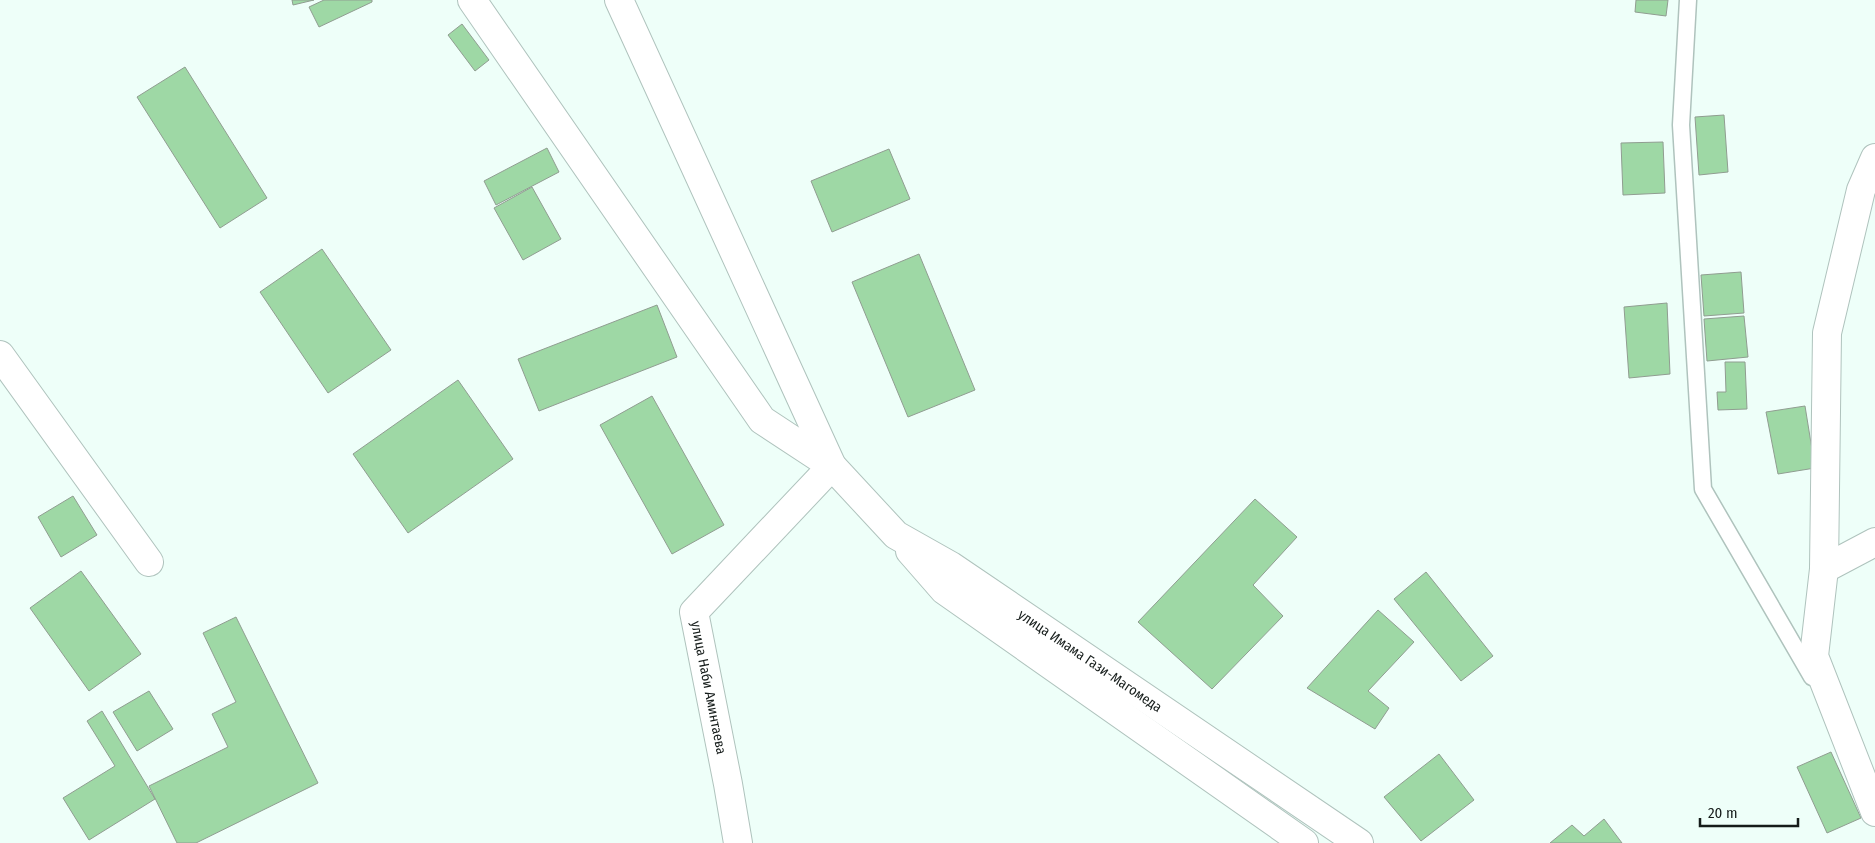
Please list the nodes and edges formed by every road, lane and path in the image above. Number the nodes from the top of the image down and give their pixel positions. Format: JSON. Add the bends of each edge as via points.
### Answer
{"nodes":[{"id":1,"x":472,"y":0,"type":"edge"},
{"id":2,"x":619,"y":0,"type":"edge"},
{"id":3,"x":1688,"y":0,"type":"edge"},
{"id":4,"x":1875,"y":158,"type":"edge"},
{"id":5,"x":0,"y":355,"type":"edge"},
{"id":6,"x":832,"y":466,"type":"junction"},
{"id":7,"x":896,"y":535,"type":"junction"},
{"id":8,"x":1875,"y":542,"type":"edge"},
{"id":9,"x":149,"y":562,"type":"dead end"},
{"id":10,"x":1824,"y":569,"type":"junction"},
{"id":11,"x":1843,"y":731,"type":"junction"},
{"id":12,"x":1875,"y":812,"type":"edge"},
{"id":13,"x":738,"y":843,"type":"edge"},
{"id":14,"x":1304,"y":843,"type":"edge"},
{"id":15,"x":1359,"y":843,"type":"edge"}],
"edges":[{"from":1,"to":6,"type":"street","via":[[762,420]]},
{"from":2,"to":6,"type":"street"},
{"from":3,"to":11,"type":"lane","via":[[1681,125],[1702,489]]},
{"from":4,"to":10,"type":"street","via":[[1861,190],[1827,333]]},
{"from":5,"to":9,"type":"street"},
{"from":6,"to":7,"type":"street","name":"улица Имама Гази-Магомеда"},
{"from":6,"to":13,"type":"street","name":"улица Наби Аминтаева","via":[[694,612]]},
{"from":7,"to":14,"type":"street","via":[[944,590]]},
{"from":7,"to":15,"type":"street","name":"улица Имама Гази-Магомеда","via":[[951,566]]},
{"from":8,"to":10,"type":"street"},
{"from":10,"to":11,"type":"street","via":[[1814,656]]},
{"from":11,"to":12,"type":"street"}]}
